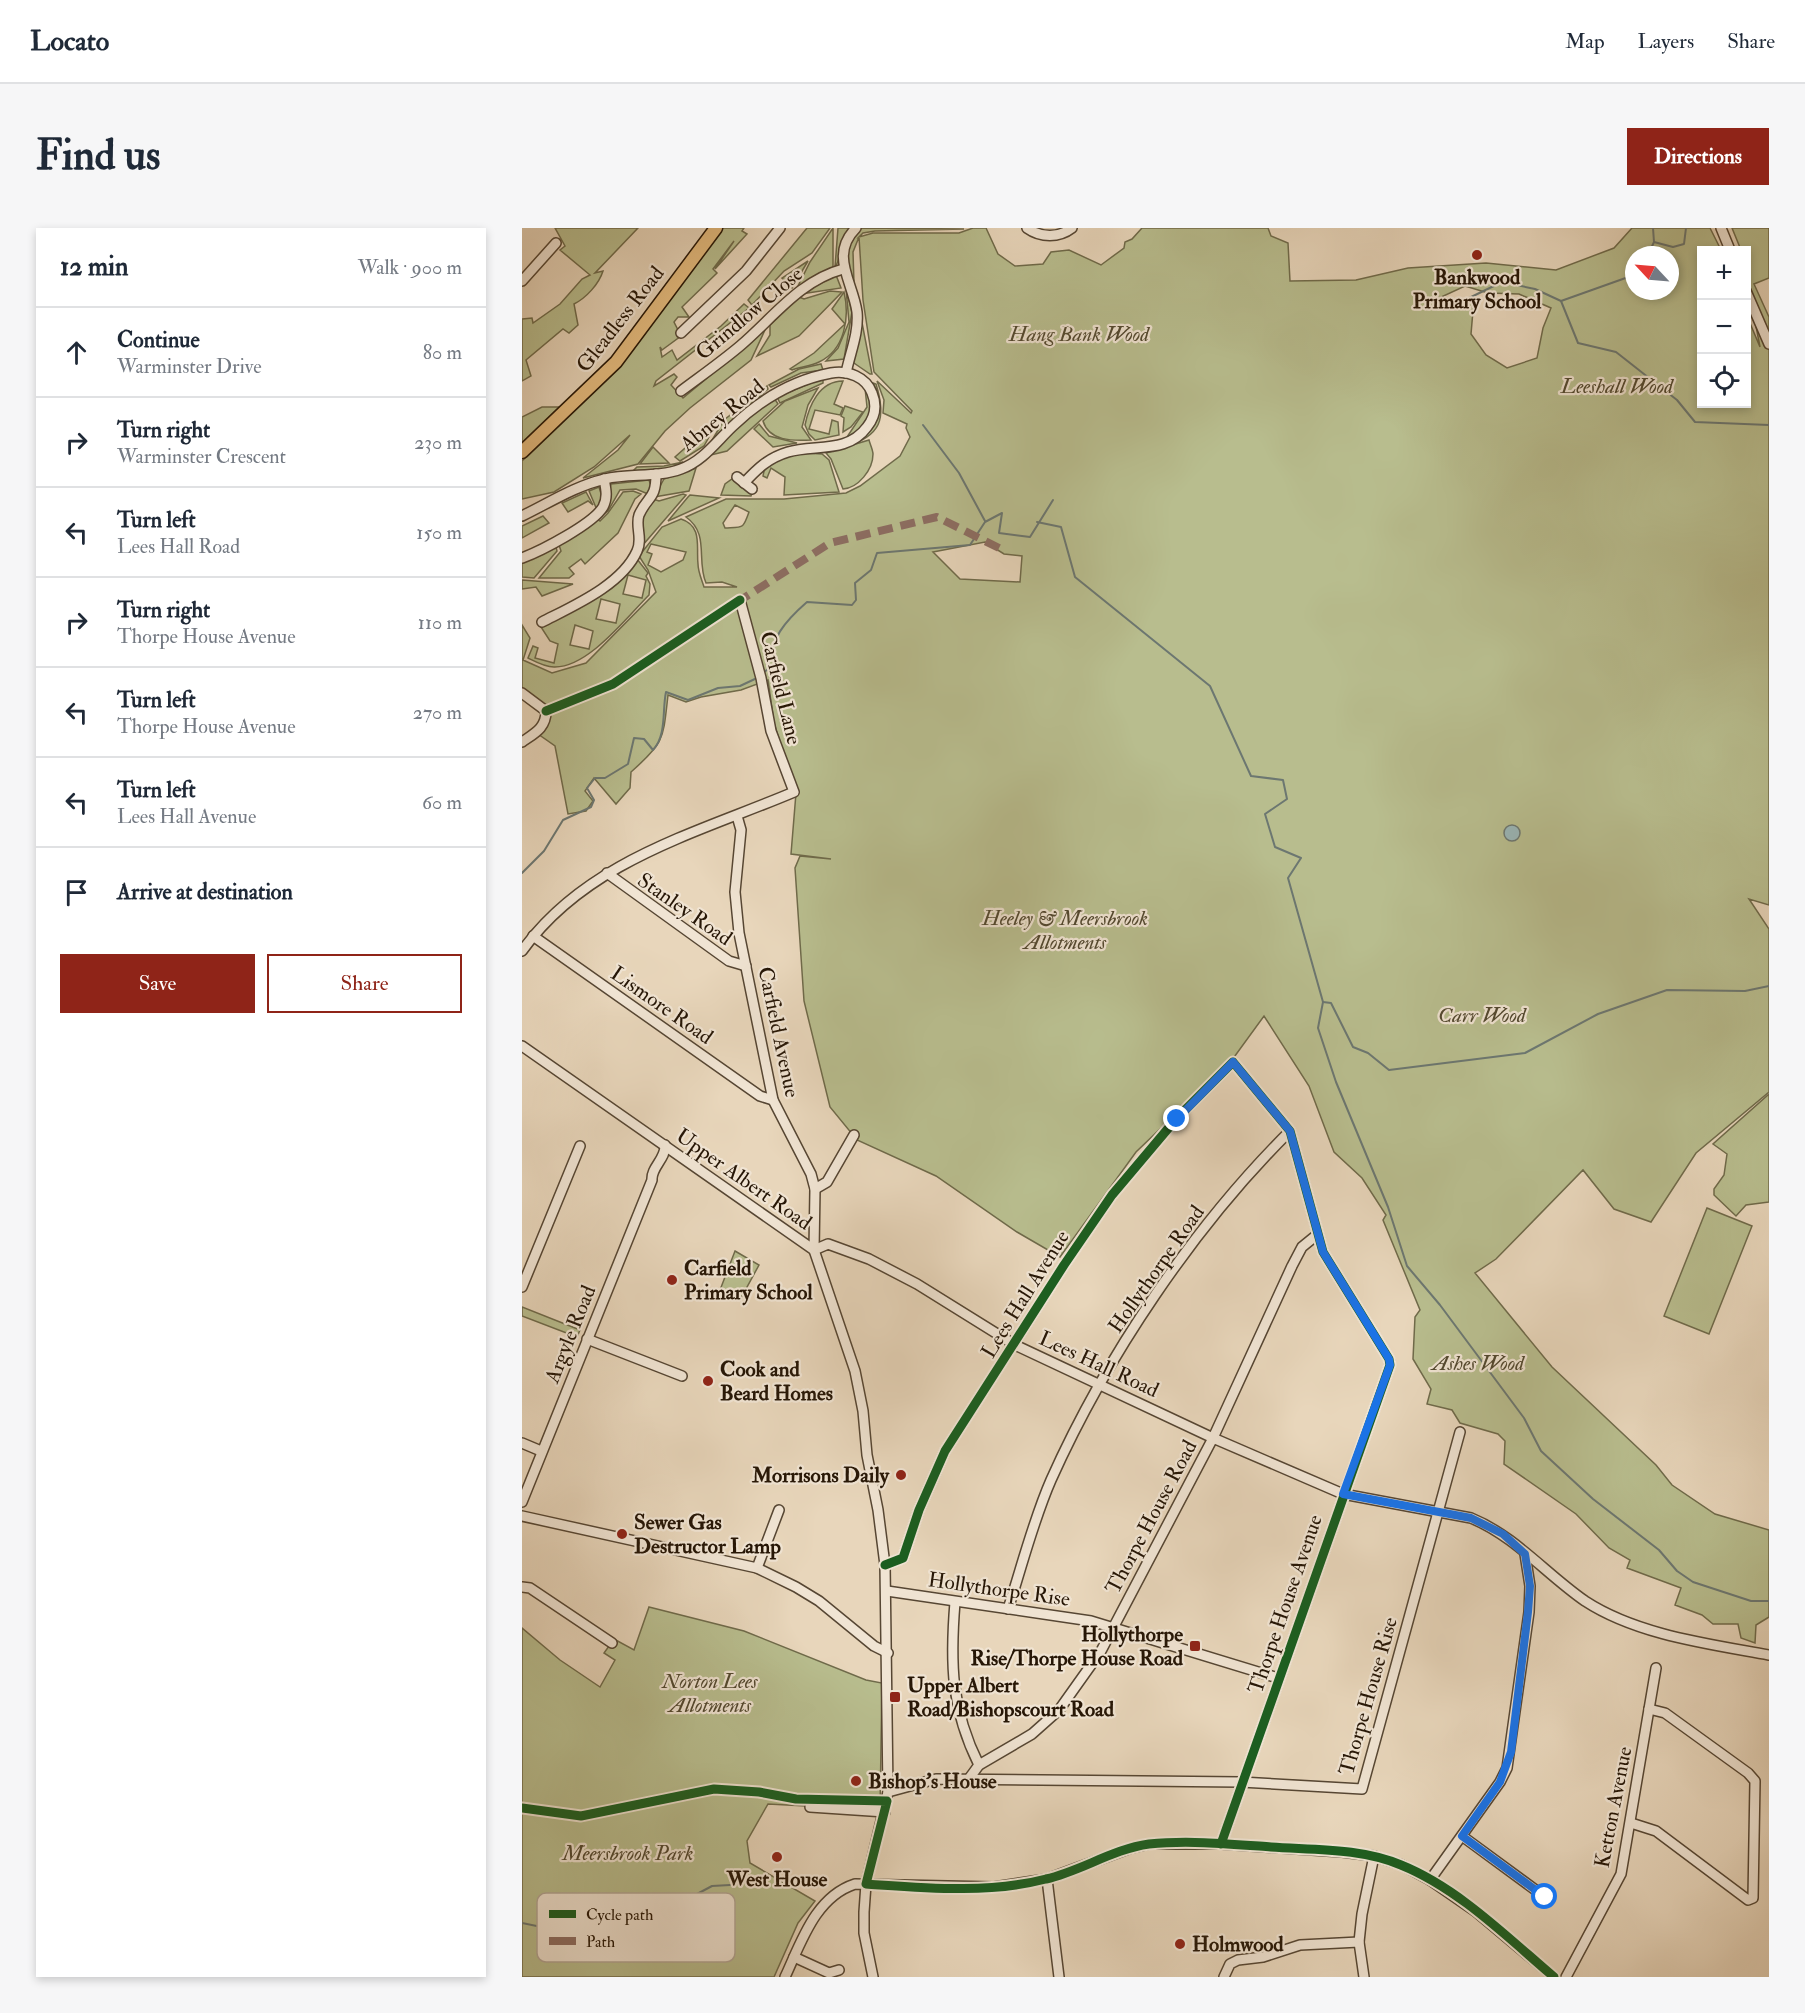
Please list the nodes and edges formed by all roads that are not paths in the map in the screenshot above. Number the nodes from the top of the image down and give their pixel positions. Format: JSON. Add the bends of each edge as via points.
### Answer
{"nodes":[{"id":1,"x":716,"y":228,"type":"edge"},
{"id":2,"x":780,"y":228,"type":"edge"},
{"id":3,"x":856,"y":228,"type":"edge"},
{"id":4,"x":1027,"y":228,"type":"edge"},
{"id":5,"x":1072,"y":228,"type":"edge"},
{"id":6,"x":1721,"y":228,"type":"edge"},
{"id":7,"x":556,"y":243,"type":"dead end"},
{"id":8,"x":1728,"y":246,"type":"edge"},
{"id":9,"x":843,"y":269,"type":"junction"},
{"id":10,"x":522,"y":281,"type":"edge"},
{"id":11,"x":1750,"y":300,"type":"edge"},
{"id":12,"x":681,"y":333,"type":"dead end"},
{"id":13,"x":1769,"y":344,"type":"edge"},
{"id":14,"x":846,"y":373,"type":"junction"},
{"id":15,"x":681,"y":391,"type":"dead end"},
{"id":16,"x":522,"y":452,"type":"edge"},
{"id":17,"x":656,"y":474,"type":"junction"},
{"id":18,"x":604,"y":479,"type":"junction"},
{"id":19,"x":752,"y":489,"type":"dead end"},
{"id":20,"x":522,"y":516,"type":"edge"},
{"id":21,"x":522,"y":558,"type":"edge"},
{"id":22,"x":740,"y":600,"type":"dead end"},
{"id":23,"x":542,"y":622,"type":"dead end"},
{"id":24,"x":522,"y":693,"type":"edge"},
{"id":25,"x":522,"y":742,"type":"edge"},
{"id":26,"x":737,"y":816,"type":"junction"},
{"id":27,"x":607,"y":873,"type":"junction"},
{"id":28,"x":533,"y":936,"type":"junction"},
{"id":29,"x":522,"y":951,"type":"edge"},
{"id":30,"x":746,"y":966,"type":"junction"},
{"id":31,"x":522,"y":1046,"type":"edge"},
{"id":32,"x":1233,"y":1062,"type":"joint"},
{"id":33,"x":773,"y":1100,"type":"junction"},
{"id":34,"x":1290,"y":1131,"type":"junction"},
{"id":35,"x":854,"y":1135,"type":"dead end"},
{"id":36,"x":665,"y":1145,"type":"junction"},
{"id":37,"x":580,"y":1146,"type":"dead end"},
{"id":38,"x":814,"y":1189,"type":"junction"},
{"id":39,"x":1318,"y":1234,"type":"junction"},
{"id":40,"x":814,"y":1250,"type":"junction"},
{"id":41,"x":522,"y":1287,"type":"edge"},
{"id":42,"x":587,"y":1339,"type":"junction"},
{"id":43,"x":1015,"y":1345,"type":"junction"},
{"id":44,"x":682,"y":1376,"type":"dead end"},
{"id":45,"x":1100,"y":1384,"type":"junction"},
{"id":46,"x":1460,"y":1432,"type":"dead end"},
{"id":47,"x":1213,"y":1438,"type":"junction"},
{"id":48,"x":522,"y":1443,"type":"edge"},
{"id":49,"x":542,"y":1451,"type":"junction"},
{"id":50,"x":1343,"y":1494,"type":"junction"},
{"id":51,"x":522,"y":1502,"type":"edge"},
{"id":52,"x":779,"y":1510,"type":"dead end"},
{"id":53,"x":1438,"y":1512,"type":"junction"},
{"id":54,"x":522,"y":1516,"type":"edge"},
{"id":55,"x":1525,"y":1554,"type":"junction"},
{"id":56,"x":885,"y":1565,"type":"junction"},
{"id":57,"x":757,"y":1568,"type":"junction"},
{"id":58,"x":522,"y":1587,"type":"edge"},
{"id":59,"x":886,"y":1591,"type":"junction"},
{"id":60,"x":955,"y":1602,"type":"junction"},
{"id":61,"x":1008,"y":1609,"type":"junction"},
{"id":62,"x":1112,"y":1629,"type":"junction"},
{"id":63,"x":612,"y":1643,"type":"dead end"},
{"id":64,"x":888,"y":1653,"type":"junction"},
{"id":65,"x":1769,"y":1654,"type":"edge"},
{"id":66,"x":1656,"y":1668,"type":"dead end"},
{"id":67,"x":1278,"y":1678,"type":"junction"},
{"id":68,"x":1649,"y":1708,"type":"junction"},
{"id":69,"x":979,"y":1765,"type":"junction"},
{"id":70,"x":968,"y":1780,"type":"junction"},
{"id":71,"x":1241,"y":1782,"type":"junction"},
{"id":72,"x":888,"y":1792,"type":"junction"},
{"id":73,"x":810,"y":1806,"type":"dead end"},
{"id":74,"x":885,"y":1812,"type":"junction"},
{"id":75,"x":1631,"y":1823,"type":"junction"},
{"id":76,"x":1462,"y":1836,"type":"junction"},
{"id":77,"x":1221,"y":1844,"type":"junction"},
{"id":78,"x":1374,"y":1856,"type":"junction"},
{"id":79,"x":1047,"y":1879,"type":"junction"},
{"id":80,"x":1430,"y":1880,"type":"junction"},
{"id":81,"x":866,"y":1884,"type":"junction"},
{"id":82,"x":1545,"y":1897,"type":"dead end"},
{"id":83,"x":1359,"y":1942,"type":"junction"},
{"id":84,"x":794,"y":1957,"type":"junction"},
{"id":85,"x":839,"y":1970,"type":"dead end"},
{"id":86,"x":829,"y":1975,"type":"edge"},
{"id":87,"x":785,"y":1977,"type":"edge"},
{"id":88,"x":873,"y":1977,"type":"edge"},
{"id":89,"x":1059,"y":1977,"type":"edge"},
{"id":90,"x":1224,"y":1977,"type":"edge"},
{"id":91,"x":1364,"y":1977,"type":"edge"},
{"id":92,"x":1554,"y":1977,"type":"edge"},
{"id":93,"x":1566,"y":1977,"type":"edge"}],
"edges":[{"from":1,"to":16,"type":"main road","name":"Gleadless Road","via":[[616,362]]},
{"from":2,"to":12,"type":"street","via":[[746,271]]},
{"from":3,"to":9,"type":"street","via":[[845,243]]},
{"from":4,"to":5,"type":"street","via":[[1040,235],[1054,236]]},
{"from":6,"to":8,"type":"street"},
{"from":7,"to":10,"type":"street"},
{"from":9,"to":14,"type":"street","via":[[857,313]]},
{"from":9,"to":15,"type":"street","name":"Grindlow Close","via":[[796,292],[740,346]]},
{"from":11,"to":13,"type":"street"},
{"from":14,"to":17,"type":"street","name":"Abney Road","via":[[809,379],[773,395],[699,460],[680,470]]},
{"from":14,"to":19,"type":"street","via":[[868,386],[875,401],[874,413],[861,435],[846,443],[774,457],[740,480]]},
{"from":17,"to":18,"type":"street","name":"Abney Road"},
{"from":17,"to":23,"type":"street","via":[[656,492],[639,515],[637,551],[613,580]]},
{"from":18,"to":20,"type":"street","name":"Abney Road"},
{"from":18,"to":21,"type":"street","via":[[607,495],[598,515],[556,543]]},
{"from":22,"to":26,"type":"street","name":"Carfield Lane","via":[[761,675],[771,731],[794,792]]},
{"from":24,"to":25,"type":"street","via":[[546,711],[541,729]]},
{"from":26,"to":27,"type":"street"},
{"from":26,"to":30,"type":"street","name":"Carfield Avenue","via":[[741,830],[736,913]]},
{"from":27,"to":28,"type":"street","via":[[567,901]]},
{"from":27,"to":30,"type":"street","name":"Stanley Road","via":[[729,962]]},
{"from":28,"to":29,"type":"street"},
{"from":28,"to":33,"type":"street","name":"Lismore Road","via":[[760,1096]]},
{"from":30,"to":33,"type":"street","name":"Carfield Avenue"},
{"from":31,"to":36,"type":"street","name":"Upper Albert Road"},
{"from":32,"to":34,"type":"street","name":"Thorpe House Avenue"},
{"from":32,"to":43,"type":"street","name":"Lees Hall Avenue","via":[[1177,1119],[1112,1195]]},
{"from":33,"to":38,"type":"street","name":"Carfield Avenue","via":[[812,1174]]},
{"from":34,"to":39,"type":"street","name":"Thorpe House Avenue"},
{"from":34,"to":45,"type":"street","name":"Hollythorpe Road","via":[[1194,1240]]},
{"from":35,"to":38,"type":"street","via":[[827,1182]]},
{"from":36,"to":40,"type":"street","name":"Upper Albert Road"},
{"from":36,"to":42,"type":"street","name":"Argyle Road","via":[[665,1154],[651,1174],[652,1180]]},
{"from":37,"to":41,"type":"street"},
{"from":38,"to":40,"type":"street","name":"Carfield Avenue"},
{"from":39,"to":47,"type":"street","name":"Thorpe House Road","via":[[1302,1247],[1292,1266]]},
{"from":39,"to":50,"type":"street","name":"Thorpe House Avenue","via":[[1323,1252],[1390,1365]]},
{"from":40,"to":43,"type":"street","name":"Lees Hall Road","via":[[828,1244],[869,1259]]},
{"from":40,"to":56,"type":"street","name":"Upper Albert Road","via":[[855,1371]]},
{"from":42,"to":44,"type":"street"},
{"from":42,"to":49,"type":"street","name":"Argyle Road"},
{"from":43,"to":45,"type":"street","name":"Lees Hall Road"},
{"from":43,"to":56,"type":"street","name":"Lees Hall Avenue","via":[[945,1451],[903,1558]]},
{"from":45,"to":47,"type":"street","name":"Lees Hall Road"},
{"from":45,"to":61,"type":"street","name":"Hollythorpe Road","via":[[1051,1480]]},
{"from":46,"to":53,"type":"street","name":"Thorpe House Rise"},
{"from":47,"to":50,"type":"street","name":"Lees Hall Road"},
{"from":47,"to":62,"type":"street","name":"Thorpe House Road"},
{"from":48,"to":49,"type":"street"},
{"from":49,"to":51,"type":"street","name":"Argyle Road"},
{"from":50,"to":53,"type":"street","name":"Lees Hall Road"},
{"from":50,"to":67,"type":"street","name":"Thorpe House Avenue"},
{"from":52,"to":57,"type":"street"},
{"from":53,"to":55,"type":"street","name":"Lees Hall Road","via":[[1489,1525]]},
{"from":53,"to":71,"type":"street","name":"Thorpe House Rise","via":[[1364,1786],[1358,1790]]},
{"from":54,"to":57,"type":"street"},
{"from":55,"to":65,"type":"street","name":"Lees Hall Road","via":[[1574,1593],[1613,1614],[1695,1642]]},
{"from":55,"to":76,"type":"street","via":[[1530,1586],[1511,1752],[1500,1782]]},
{"from":56,"to":59,"type":"street","name":"Upper Albert Road"},
{"from":57,"to":64,"type":"street","via":[[804,1592]]},
{"from":58,"to":63,"type":"street","via":[[531,1587]]},
{"from":59,"to":60,"type":"street","name":"Hollythorpe Rise"},
{"from":59,"to":64,"type":"street","name":"Upper Albert Road"},
{"from":60,"to":61,"type":"street","name":"Hollythorpe Rise"},
{"from":60,"to":69,"type":"street","via":[[951,1643],[956,1705],[965,1737]]},
{"from":61,"to":62,"type":"street","name":"Hollythorpe Rise","via":[[1056,1614]]},
{"from":62,"to":67,"type":"street","name":"Hollythorpe Rise"},
{"from":62,"to":69,"type":"street","name":"Thorpe House Road","via":[[1059,1710],[1032,1734]]},
{"from":64,"to":72,"type":"street","name":"Upper Albert Road"},
{"from":66,"to":68,"type":"street","name":"Ketton Avenue"},
{"from":67,"to":71,"type":"street","name":"Thorpe House Avenue"},
{"from":68,"to":75,"type":"street","name":"Ketton Avenue"},
{"from":68,"to":75,"type":"street","via":[[1665,1713],[1755,1781],[1753,1898],[1748,1900],[1656,1831]]},
{"from":69,"to":70,"type":"street","name":"Thorpe House Road"},
{"from":70,"to":71,"type":"street","name":"Thorpe House Rise"},
{"from":70,"to":72,"type":"street","name":"Thorpe House Rise","via":[[936,1779]]},
{"from":71,"to":77,"type":"street","name":"Thorpe House Avenue"},
{"from":72,"to":74,"type":"street","name":"Upper Albert Road"},
{"from":73,"to":74,"type":"street"},
{"from":74,"to":81,"type":"street","name":"Upper Albert Road"},
{"from":75,"to":93,"type":"street","name":"Ketton Avenue","via":[[1622,1874]]},
{"from":76,"to":80,"type":"street"},
{"from":76,"to":82,"type":"street"},
{"from":77,"to":78,"type":"street"},
{"from":77,"to":79,"type":"street","via":[[1149,1844]]},
{"from":78,"to":80,"type":"street"},
{"from":78,"to":83,"type":"street"},
{"from":79,"to":81,"type":"street","via":[[994,1887]]},
{"from":79,"to":89,"type":"street"},
{"from":80,"to":92,"type":"street","via":[[1475,1911]]},
{"from":81,"to":84,"type":"street","via":[[847,1887],[829,1900],[809,1926]]},
{"from":81,"to":88,"type":"street","name":"Upper Albert Road","via":[[864,1933]]},
{"from":83,"to":90,"type":"street","via":[[1300,1945],[1238,1960],[1230,1964]]},
{"from":83,"to":91,"type":"street"},
{"from":84,"to":86,"type":"street"},
{"from":84,"to":87,"type":"street"},
{"from":85,"to":86,"type":"street"}]}
